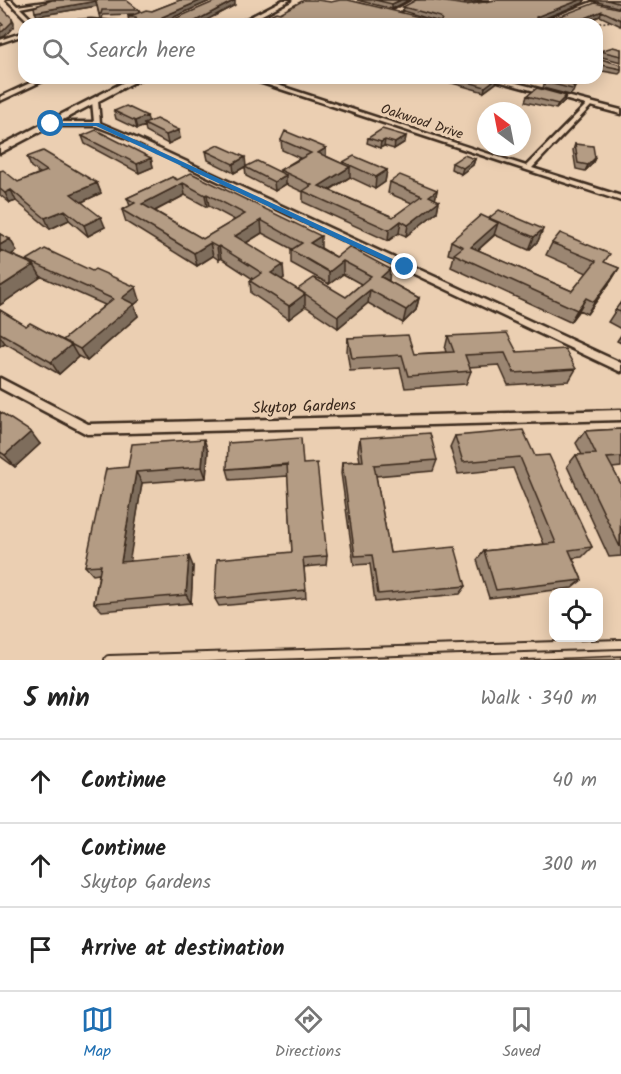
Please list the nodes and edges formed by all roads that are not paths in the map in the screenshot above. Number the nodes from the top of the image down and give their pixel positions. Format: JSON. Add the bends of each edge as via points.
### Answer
{"nodes":[{"id":1,"x":9,"y":0,"type":"edge"},
{"id":2,"x":58,"y":0,"type":"edge"},
{"id":3,"x":287,"y":0,"type":"edge"},
{"id":4,"x":416,"y":0,"type":"edge"},
{"id":5,"x":581,"y":0,"type":"edge"},
{"id":6,"x":593,"y":3,"type":"junction"},
{"id":7,"x":602,"y":5,"type":"edge"},
{"id":8,"x":16,"y":7,"type":"junction"},
{"id":9,"x":384,"y":9,"type":"edge"},
{"id":10,"x":394,"y":12,"type":"junction"},
{"id":11,"x":406,"y":15,"type":"edge"},
{"id":12,"x":28,"y":18,"type":"edge"},
{"id":13,"x":253,"y":18,"type":"edge"},
{"id":14,"x":554,"y":18,"type":"edge"},
{"id":15,"x":18,"y":35,"type":"edge"},
{"id":16,"x":0,"y":42,"type":"edge"},
{"id":17,"x":33,"y":84,"type":"edge"},
{"id":18,"x":127,"y":84,"type":"edge"},
{"id":19,"x":268,"y":84,"type":"edge"},
{"id":20,"x":512,"y":84,"type":"edge"},
{"id":21,"x":522,"y":84,"type":"edge"},
{"id":22,"x":520,"y":86,"type":"junction"},
{"id":23,"x":0,"y":99,"type":"edge"},
{"id":24,"x":94,"y":101,"type":"junction"},
{"id":25,"x":590,"y":104,"type":"junction"},
{"id":26,"x":621,"y":112,"type":"edge"},
{"id":27,"x":51,"y":124,"type":"junction"},
{"id":28,"x":97,"y":124,"type":"junction"},
{"id":29,"x":0,"y":150,"type":"edge"},
{"id":30,"x":526,"y":168,"type":"junction"},
{"id":31,"x":621,"y":200,"type":"edge"},
{"id":32,"x":621,"y":368,"type":"edge"},
{"id":33,"x":0,"y":383,"type":"edge"},
{"id":34,"x":621,"y":415,"type":"edge"},
{"id":35,"x":621,"y":644,"type":"edge"},
{"id":36,"x":109,"y":660,"type":"edge"}],
"edges":[{"from":1,"to":8,"type":"street"},
{"from":2,"to":8,"type":"street"},
{"from":3,"to":13,"type":"street"},
{"from":4,"to":10,"type":"street"},
{"from":5,"to":6,"type":"street"},
{"from":6,"to":7,"type":"street"},
{"from":6,"to":14,"type":"street"},
{"from":8,"to":12,"type":"street"},
{"from":9,"to":10,"type":"street"},
{"from":10,"to":11,"type":"street"},
{"from":15,"to":16,"type":"street"},
{"from":17,"to":23,"type":"street"},
{"from":18,"to":24,"type":"street"},
{"from":19,"to":30,"type":"street","name":"Oakwood Drive"},
{"from":20,"to":22,"type":"street"},
{"from":21,"to":22,"type":"street"},
{"from":22,"to":25,"type":"street"},
{"from":24,"to":27,"type":"street"},
{"from":24,"to":28,"type":"street"},
{"from":25,"to":26,"type":"street"},
{"from":25,"to":30,"type":"street"},
{"from":27,"to":28,"type":"street"},
{"from":27,"to":29,"type":"street"},
{"from":28,"to":32,"type":"street"},
{"from":30,"to":31,"type":"street","name":"Oakwood Drive"},
{"from":33,"to":34,"type":"street","name":"Skytop Gardens","via":[[87,429]]},
{"from":35,"to":36,"type":"lane"}]}
